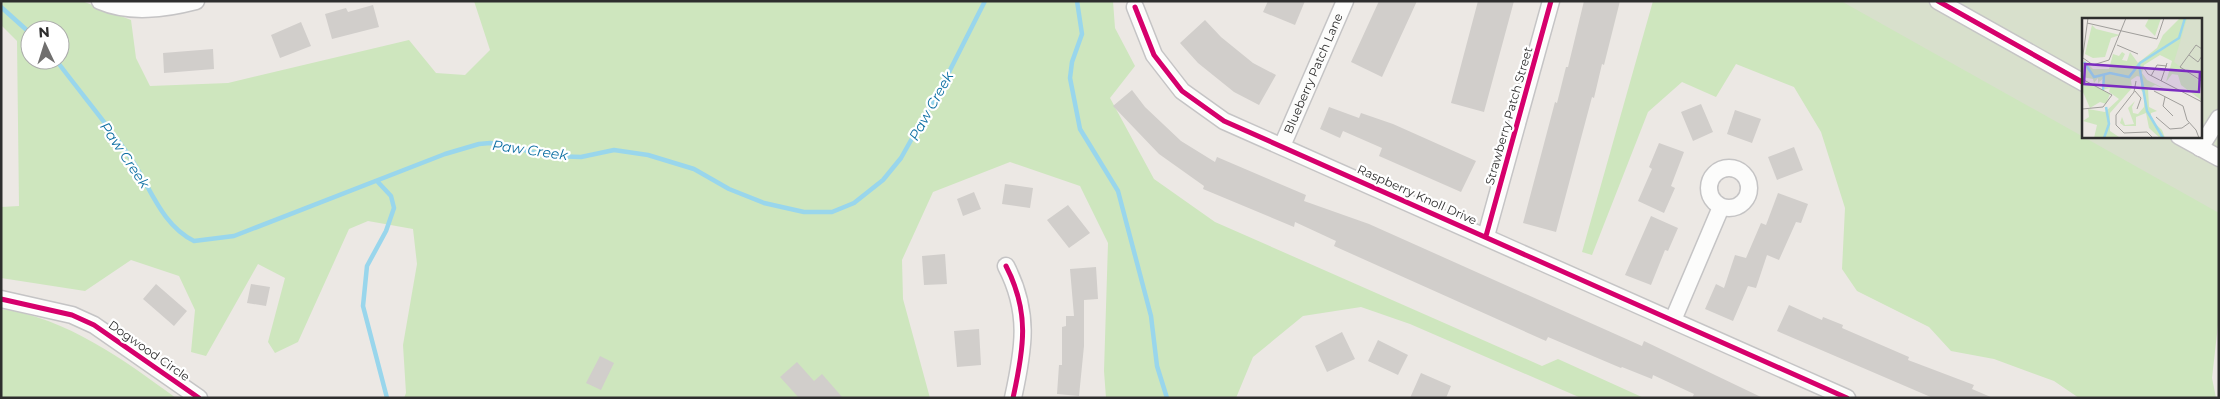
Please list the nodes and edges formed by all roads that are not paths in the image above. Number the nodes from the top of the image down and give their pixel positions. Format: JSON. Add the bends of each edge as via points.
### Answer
{"nodes":[{"id":1,"x":100,"y":1,"type":"edge"},
{"id":2,"x":196,"y":1,"type":"edge"},
{"id":3,"x":1345,"y":1,"type":"edge"},
{"id":4,"x":1551,"y":1,"type":"edge"},
{"id":5,"x":1938,"y":1,"type":"edge"},
{"id":6,"x":1135,"y":7,"type":"dead end"},
{"id":7,"x":2082,"y":82,"type":"edge"},
{"id":8,"x":2219,"y":118,"type":"edge"},
{"id":9,"x":2182,"y":138,"type":"edge"},
{"id":10,"x":1282,"y":146,"type":"junction"},
{"id":11,"x":2200,"y":148,"type":"junction"},
{"id":12,"x":2219,"y":158,"type":"edge"},
{"id":13,"x":1720,"y":207,"type":"dead end"},
{"id":14,"x":1486,"y":236,"type":"junction"},
{"id":15,"x":1006,"y":266,"type":"dead end"},
{"id":16,"x":1,"y":299,"type":"edge"},
{"id":17,"x":1673,"y":320,"type":"junction"},
{"id":18,"x":199,"y":398,"type":"edge"},
{"id":19,"x":1012,"y":398,"type":"edge"},
{"id":20,"x":1847,"y":398,"type":"edge"}],
"edges":[{"from":1,"to":2,"type":"street","via":[[129,9],[148,9]]},
{"from":3,"to":10,"type":"street","name":"Blueberry Patch Lane"},
{"from":4,"to":14,"type":"street","name":"Strawberry Patch Street"},
{"from":5,"to":7,"type":"street"},
{"from":6,"to":10,"type":"street","name":"Raspberry Knoll Drive","via":[[1154,55],[1182,91],[1224,121]]},
{"from":8,"to":11,"type":"street"},
{"from":9,"to":11,"type":"street"},
{"from":10,"to":14,"type":"street","name":"Raspberry Knoll Drive"},
{"from":11,"to":12,"type":"street"},
{"from":13,"to":17,"type":"street"},
{"from":14,"to":17,"type":"street","name":"Raspberry Knoll Drive"},
{"from":15,"to":19,"type":"street","via":[[1017,287],[1022,307],[1023,332]]},
{"from":16,"to":18,"type":"street","name":"Dogwood Circle","via":[[64,313],[94,325]]},
{"from":17,"to":20,"type":"street","name":"Raspberry Knoll Drive"}]}
